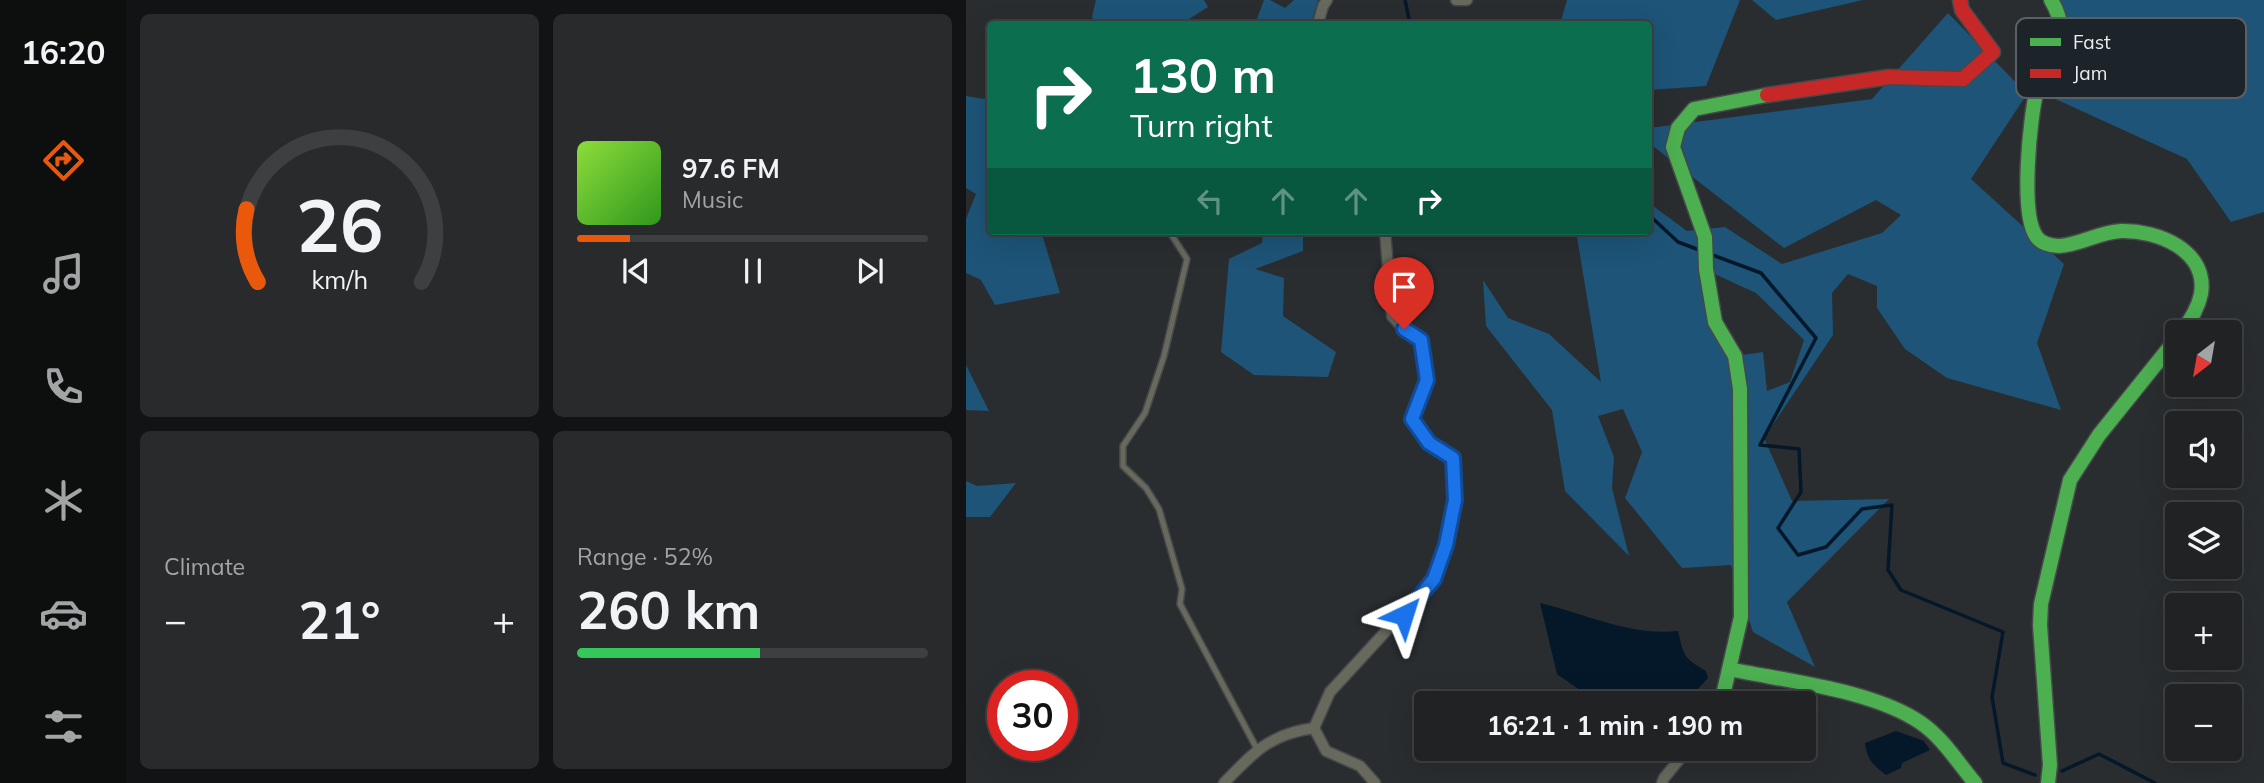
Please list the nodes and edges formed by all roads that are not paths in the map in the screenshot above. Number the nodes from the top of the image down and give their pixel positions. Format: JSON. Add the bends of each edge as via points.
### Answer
{"nodes":[{"id":1,"x":1327,"y":0,"type":"edge"},
{"id":2,"x":1457,"y":0,"type":"edge"},
{"id":3,"x":1467,"y":0,"type":"edge"},
{"id":4,"x":1960,"y":0,"type":"edge"},
{"id":5,"x":2051,"y":0,"type":"edge"},
{"id":6,"x":2059,"y":18,"type":"edge"},
{"id":7,"x":1319,"y":21,"type":"edge"},
{"id":8,"x":2035,"y":98,"type":"edge"},
{"id":9,"x":1171,"y":235,"type":"edge"},
{"id":10,"x":1385,"y":235,"type":"edge"},
{"id":11,"x":2190,"y":320,"type":"edge"},
{"id":12,"x":2165,"y":353,"type":"edge"},
{"id":13,"x":1729,"y":669,"type":"junction"},
{"id":14,"x":1724,"y":691,"type":"edge"},
{"id":15,"x":1314,"y":728,"type":"junction"},
{"id":16,"x":1257,"y":749,"type":"junction"},
{"id":17,"x":1678,"y":761,"type":"edge"},
{"id":18,"x":1224,"y":783,"type":"edge"},
{"id":19,"x":1375,"y":783,"type":"edge"},
{"id":20,"x":1662,"y":783,"type":"edge"},
{"id":21,"x":1975,"y":783,"type":"edge"},
{"id":22,"x":2048,"y":783,"type":"edge"}],
"edges":[{"from":1,"to":7,"type":"street"},
{"from":2,"to":3,"type":"street"},
{"from":4,"to":13,"type":"street","via":[[1962,10],[1993,52],[1963,79],[1889,77],[1764,95],[1694,109],[1678,128],[1673,147],[1705,237],[1715,322],[1735,356],[1740,389],[1741,617]]},
{"from":5,"to":6,"type":"street"},
{"from":8,"to":11,"type":"street","via":[[2029,191],[2035,235],[2052,246],[2113,232],[2139,232],[2167,240],[2197,264],[2203,281],[2198,307]]},
{"from":9,"to":16,"type":"lane","via":[[1186,259],[1164,356],[1144,413],[1123,446],[1123,466],[1146,488],[1159,509],[1182,589],[1180,604]]},
{"from":10,"to":15,"type":"street","via":[[1392,316],[1421,340],[1427,380],[1412,419],[1429,443],[1453,458],[1455,500],[1434,579],[1330,692]]},
{"from":12,"to":22,"type":"street","via":[[2099,435],[2070,480],[2041,604]]},
{"from":13,"to":14,"type":"street"},
{"from":13,"to":21,"type":"street","via":[[1889,706],[1938,738]]},
{"from":15,"to":16,"type":"street","via":[[1292,732]]},
{"from":15,"to":19,"type":"street","via":[[1326,751],[1360,766]]},
{"from":16,"to":18,"type":"street"},
{"from":17,"to":20,"type":"street"}]}
